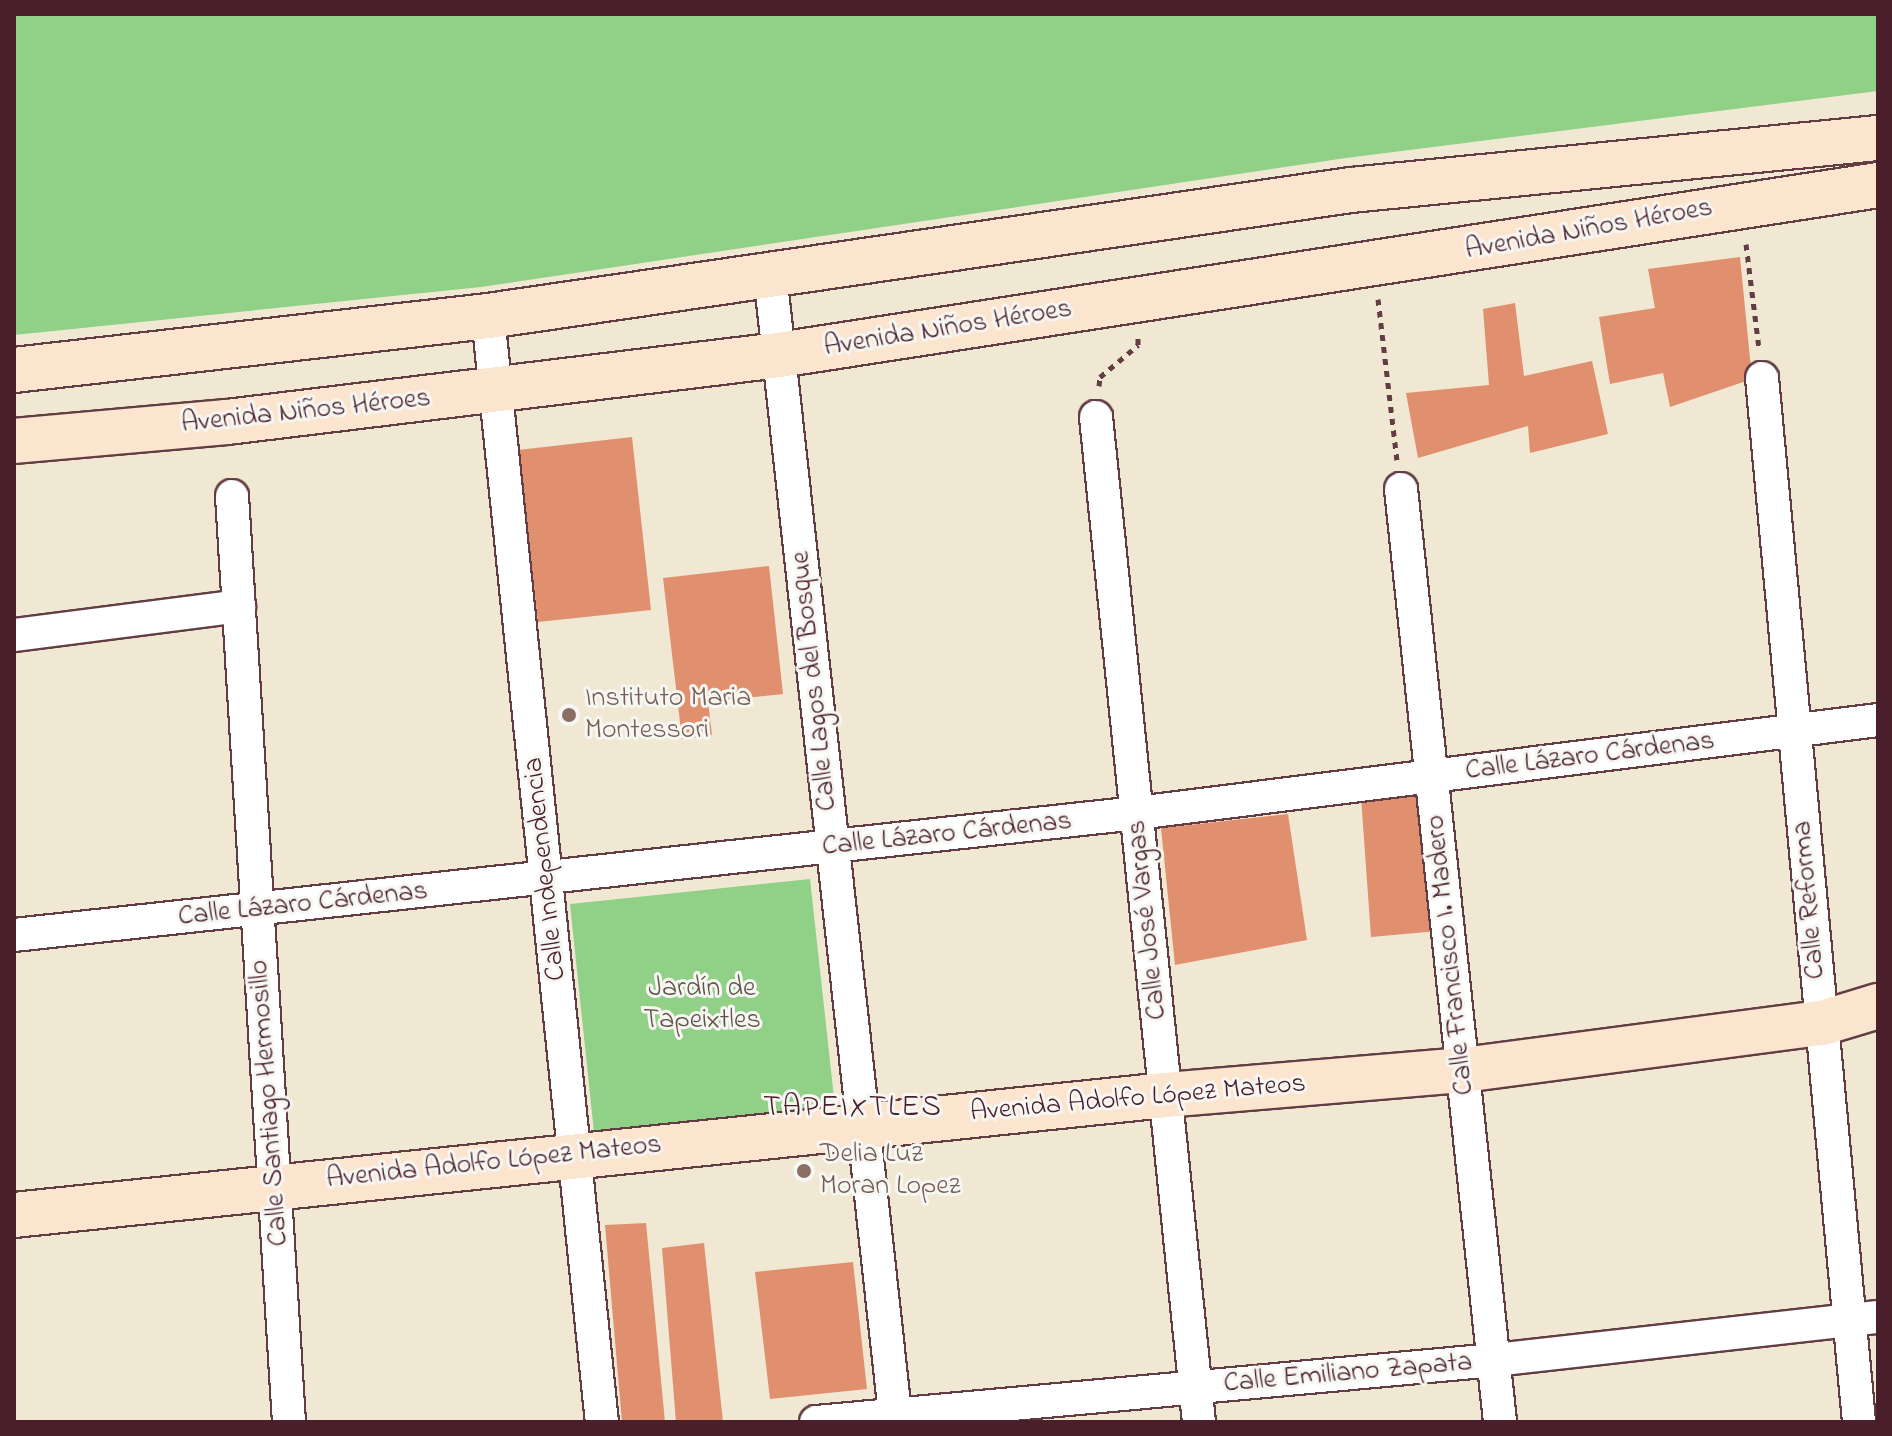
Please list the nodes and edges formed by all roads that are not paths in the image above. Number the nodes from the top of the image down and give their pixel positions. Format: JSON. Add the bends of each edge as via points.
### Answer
{"nodes":[{"id":1,"x":1878,"y":138,"type":"edge"},
{"id":2,"x":1878,"y":185,"type":"edge"},
{"id":3,"x":770,"y":274,"type":"junction"},
{"id":4,"x":488,"y":316,"type":"junction"},
{"id":5,"x":779,"y":355,"type":"junction"},
{"id":6,"x":14,"y":370,"type":"edge"},
{"id":7,"x":1762,"y":378,"type":"road end"},
{"id":8,"x":496,"y":391,"type":"junction"},
{"id":9,"x":1096,"y":417,"type":"road end"},
{"id":10,"x":14,"y":441,"type":"edge"},
{"id":11,"x":1401,"y":489,"type":"road end"},
{"id":12,"x":232,"y":496,"type":"dead end"},
{"id":13,"x":239,"y":606,"type":"junction"},
{"id":14,"x":14,"y":635,"type":"edge"},
{"id":15,"x":1878,"y":720,"type":"edge"},
{"id":16,"x":1795,"y":731,"type":"junction"},
{"id":17,"x":1432,"y":777,"type":"junction"},
{"id":18,"x":1137,"y":813,"type":"junction"},
{"id":19,"x":833,"y":848,"type":"junction"},
{"id":20,"x":547,"y":879,"type":"junction"},
{"id":21,"x":257,"y":909,"type":"junction"},
{"id":22,"x":14,"y":935,"type":"edge"},
{"id":23,"x":1878,"y":1006,"type":"edge"},
{"id":24,"x":1822,"y":1023,"type":"junction"},
{"id":25,"x":1463,"y":1070,"type":"junction"},
{"id":26,"x":1165,"y":1095,"type":"junction"},
{"id":27,"x":863,"y":1125,"type":"junction"},
{"id":28,"x":575,"y":1155,"type":"junction"},
{"id":29,"x":275,"y":1184,"type":"junction"},
{"id":30,"x":14,"y":1215,"type":"edge"},
{"id":31,"x":1864,"y":1318,"type":"edge"},
{"id":32,"x":1494,"y":1360,"type":"junction"},
{"id":33,"x":1195,"y":1388,"type":"junction"},
{"id":34,"x":895,"y":1418,"type":"edge"},
{"id":35,"x":289,"y":1422,"type":"edge"},
{"id":36,"x":602,"y":1422,"type":"edge"},
{"id":37,"x":816,"y":1422,"type":"edge"},
{"id":38,"x":1199,"y":1422,"type":"edge"},
{"id":39,"x":1500,"y":1422,"type":"edge"},
{"id":40,"x":1859,"y":1422,"type":"edge"}],
"edges":[{"from":1,"to":3,"type":"main road","name":"Avenida Niños Héroes","via":[[1351,190]]},
{"from":2,"to":5,"type":"main road","name":"Avenida Niños Héroes"},
{"from":3,"to":4,"type":"main road","name":"Avenida Niños Héroes"},
{"from":3,"to":5,"type":"street","name":"Calle Lagos del Bosque"},
{"from":4,"to":6,"type":"main road","name":"Avenida Niños Héroes"},
{"from":4,"to":8,"type":"street","name":"Calle Independencia"},
{"from":5,"to":8,"type":"main road","name":"Avenida Niños Héroes"},
{"from":5,"to":19,"type":"street","name":"Calle Lagos del Bosque"},
{"from":7,"to":16,"type":"street","name":"Calle Reforma"},
{"from":8,"to":10,"type":"main road","name":"Avenida Niños Héroes"},
{"from":8,"to":20,"type":"street","name":"Calle Independencia"},
{"from":9,"to":18,"type":"street","name":"Calle José Vargas"},
{"from":11,"to":17,"type":"street","name":"Calle Francisco I. Madero"},
{"from":12,"to":13,"type":"street","name":"Calle Santiago Hermosillo"},
{"from":13,"to":14,"type":"street"},
{"from":13,"to":21,"type":"street","name":"Calle Santiago Hermosillo"},
{"from":15,"to":16,"type":"street","name":"Calle Lázaro Cárdenas"},
{"from":16,"to":17,"type":"street","name":"Calle Lázaro Cárdenas"},
{"from":16,"to":24,"type":"street","name":"Calle Reforma"},
{"from":17,"to":18,"type":"street","name":"Calle Lázaro Cárdenas"},
{"from":17,"to":25,"type":"street","name":"Calle Francisco I. Madero"},
{"from":18,"to":19,"type":"street","name":"Calle Lázaro Cárdenas"},
{"from":18,"to":26,"type":"street","name":"Calle José Vargas"},
{"from":19,"to":20,"type":"street","name":"Calle Lázaro Cárdenas"},
{"from":19,"to":27,"type":"street","name":"Calle Lagos del Bosque"},
{"from":20,"to":21,"type":"street","name":"Calle Lázaro Cárdenas"},
{"from":20,"to":28,"type":"street","name":"Calle Independencia"},
{"from":21,"to":22,"type":"street","name":"Calle Lázaro Cárdenas"},
{"from":21,"to":29,"type":"street","name":"Calle Santiago Hermosillo"},
{"from":23,"to":24,"type":"main road","name":"Avenida Adolfo López Mateos"},
{"from":24,"to":25,"type":"main road","name":"Avenida Adolfo López Mateos"},
{"from":24,"to":31,"type":"street","name":"Calle Reforma"},
{"from":25,"to":26,"type":"main road","name":"Avenida Adolfo López Mateos"},
{"from":25,"to":32,"type":"street","name":"Calle Francisco I. Madero"},
{"from":26,"to":27,"type":"main road","name":"Avenida Adolfo López Mateos"},
{"from":26,"to":33,"type":"street","name":"Calle José Vargas"},
{"from":27,"to":28,"type":"main road","name":"Avenida Adolfo López Mateos"},
{"from":27,"to":34,"type":"street","name":"Calle Lagos del Bosque"},
{"from":28,"to":29,"type":"main road","name":"Avenida Adolfo López Mateos"},
{"from":28,"to":36,"type":"street","name":"Calle Independencia"},
{"from":29,"to":30,"type":"main road","name":"Avenida Adolfo López Mateos"},
{"from":29,"to":35,"type":"street","name":"Calle Santiago Hermosillo"},
{"from":31,"to":32,"type":"street","name":"Calle Emiliano Zapata"},
{"from":31,"to":40,"type":"street","name":"Calle Reforma"},
{"from":32,"to":33,"type":"street","name":"Calle Emiliano Zapata"},
{"from":32,"to":39,"type":"street","name":"Calle Francisco I. Madero"},
{"from":33,"to":34,"type":"street","name":"Calle Emiliano Zapata"},
{"from":33,"to":38,"type":"street","name":"Calle José Vargas"},
{"from":34,"to":37,"type":"street","name":"Calle Emiliano Zapata"}]}
